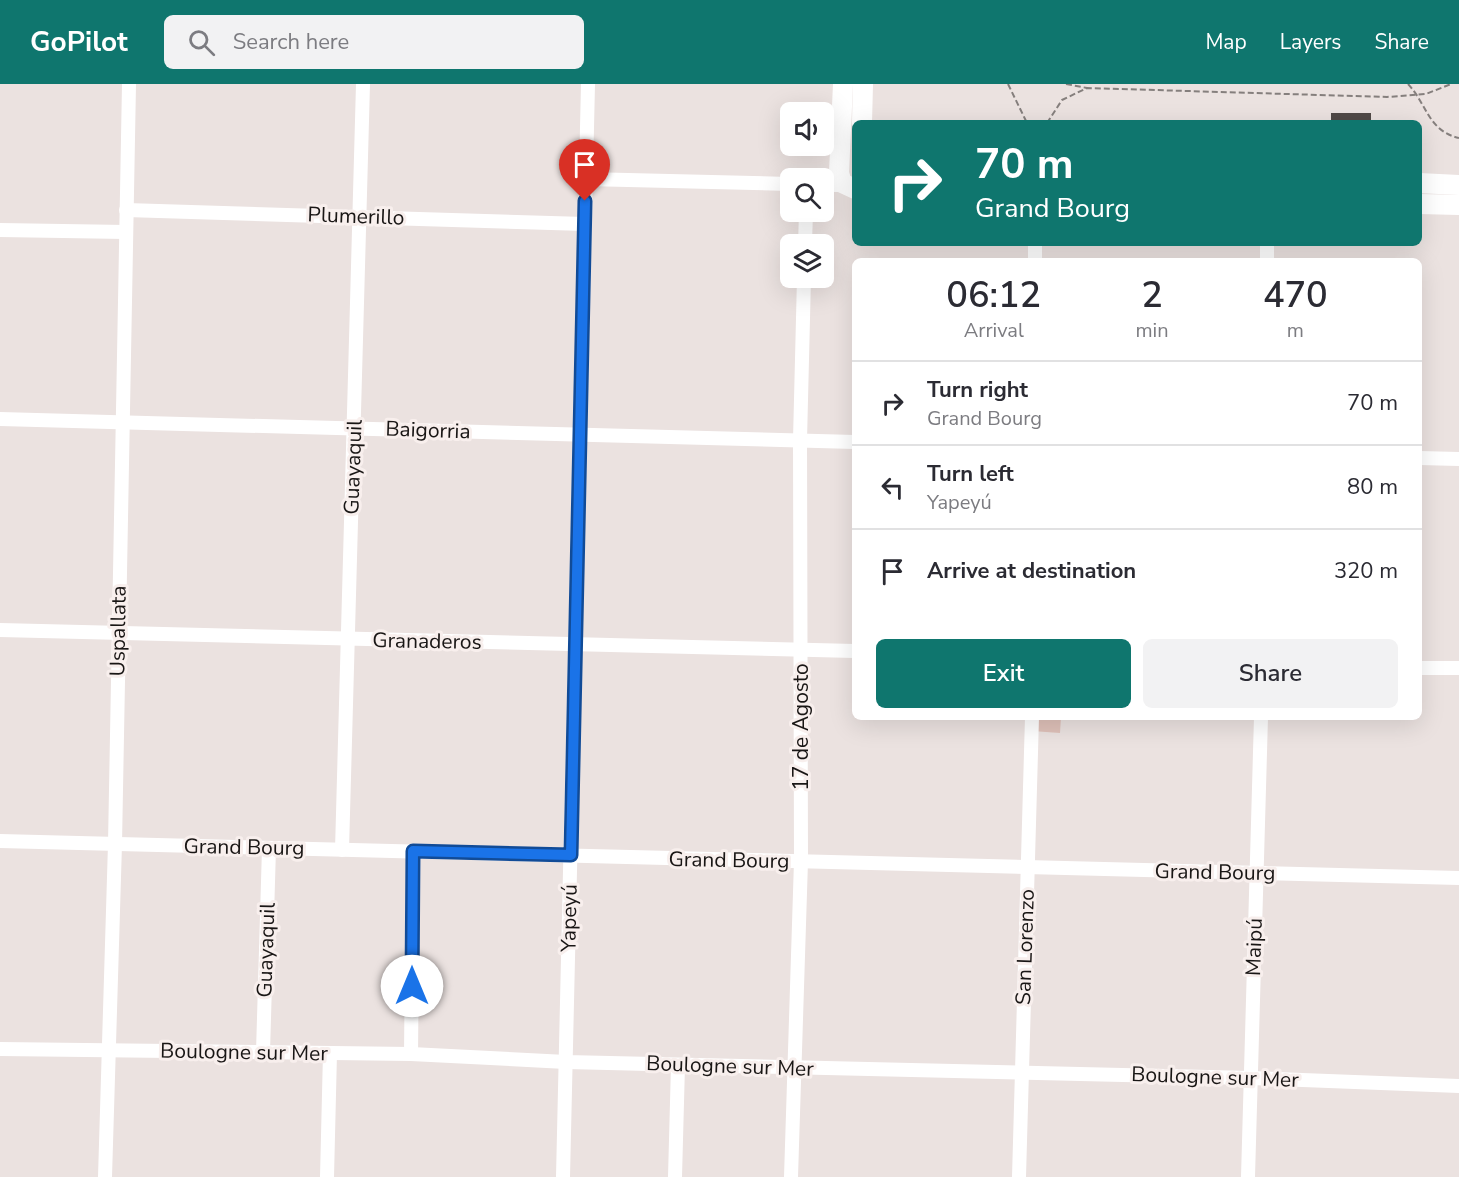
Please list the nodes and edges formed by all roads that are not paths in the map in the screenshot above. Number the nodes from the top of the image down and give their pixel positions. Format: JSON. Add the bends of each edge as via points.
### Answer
{"nodes":[{"id":1,"x":129,"y":84,"type":"edge"},
{"id":2,"x":363,"y":84,"type":"edge"},
{"id":3,"x":588,"y":84,"type":"edge"},
{"id":4,"x":843,"y":84,"type":"edge"},
{"id":5,"x":863,"y":84,"type":"edge"},
{"id":6,"x":862,"y":120,"type":"edge"},
{"id":7,"x":849,"y":175,"type":"edge"},
{"id":8,"x":586,"y":179,"type":"junction"},
{"id":9,"x":834,"y":181,"type":"edge"},
{"id":10,"x":1422,"y":183,"type":"edge"},
{"id":11,"x":780,"y":184,"type":"edge"},
{"id":12,"x":1459,"y":185,"type":"edge"},
{"id":13,"x":1422,"y":204,"type":"edge"},
{"id":14,"x":1459,"y":205,"type":"edge"},
{"id":15,"x":126,"y":210,"type":"junction"},
{"id":16,"x":360,"y":215,"type":"junction"},
{"id":17,"x":585,"y":224,"type":"junction"},
{"id":18,"x":0,"y":230,"type":"edge"},
{"id":19,"x":126,"y":232,"type":"junction"},
{"id":20,"x":804,"y":288,"type":"edge"},
{"id":21,"x":0,"y":419,"type":"edge"},
{"id":22,"x":123,"y":421,"type":"junction"},
{"id":23,"x":354,"y":428,"type":"junction"},
{"id":24,"x":581,"y":435,"type":"junction"},
{"id":25,"x":800,"y":440,"type":"junction"},
{"id":26,"x":852,"y":442,"type":"edge"},
{"id":27,"x":1422,"y":458,"type":"edge"},
{"id":28,"x":1459,"y":459,"type":"edge"},
{"id":29,"x":0,"y":630,"type":"edge"},
{"id":30,"x":118,"y":633,"type":"junction"},
{"id":31,"x":348,"y":640,"type":"junction"},
{"id":32,"x":578,"y":644,"type":"junction"},
{"id":33,"x":802,"y":650,"type":"junction"},
{"id":34,"x":852,"y":651,"type":"edge"},
{"id":35,"x":1422,"y":668,"type":"edge"},
{"id":36,"x":1459,"y":668,"type":"edge"},
{"id":37,"x":1032,"y":720,"type":"edge"},
{"id":38,"x":1261,"y":720,"type":"edge"},
{"id":39,"x":0,"y":841,"type":"edge"},
{"id":40,"x":115,"y":844,"type":"junction"},
{"id":41,"x":269,"y":848,"type":"junction"},
{"id":42,"x":342,"y":850,"type":"junction"},
{"id":43,"x":413,"y":851,"type":"junction"},
{"id":44,"x":571,"y":855,"type":"junction"},
{"id":45,"x":801,"y":861,"type":"junction"},
{"id":46,"x":1028,"y":867,"type":"junction"},
{"id":47,"x":1256,"y":873,"type":"junction"},
{"id":48,"x":1459,"y":878,"type":"edge"},
{"id":49,"x":0,"y":1049,"type":"edge"},
{"id":50,"x":108,"y":1050,"type":"junction"},
{"id":51,"x":263,"y":1052,"type":"junction"},
{"id":52,"x":330,"y":1053,"type":"junction"},
{"id":53,"x":411,"y":1054,"type":"junction"},
{"id":54,"x":566,"y":1062,"type":"junction"},
{"id":55,"x":678,"y":1065,"type":"junction"},
{"id":56,"x":794,"y":1068,"type":"junction"},
{"id":57,"x":1022,"y":1072,"type":"junction"},
{"id":58,"x":1251,"y":1078,"type":"junction"},
{"id":59,"x":1459,"y":1086,"type":"edge"},
{"id":60,"x":105,"y":1177,"type":"edge"},
{"id":61,"x":327,"y":1177,"type":"edge"},
{"id":62,"x":563,"y":1177,"type":"edge"},
{"id":63,"x":675,"y":1177,"type":"edge"},
{"id":64,"x":791,"y":1177,"type":"edge"},
{"id":65,"x":1019,"y":1177,"type":"edge"},
{"id":66,"x":1248,"y":1177,"type":"edge"}],
"edges":[{"from":1,"to":15,"type":"street","name":"Uspallata"},
{"from":2,"to":16,"type":"street","name":"Guayaquil"},
{"from":3,"to":8,"type":"street","name":"Yapeyú"},
{"from":4,"to":7,"type":"main road"},
{"from":5,"to":6,"type":"main road"},
{"from":7,"to":9,"type":"street"},
{"from":8,"to":11,"type":"street"},
{"from":8,"to":17,"type":"street","name":"Yapeyú"},
{"from":10,"to":12,"type":"main road"},
{"from":13,"to":14,"type":"main road"},
{"from":15,"to":16,"type":"street","name":"Plumerillo"},
{"from":15,"to":19,"type":"street","name":"Uspallata"},
{"from":16,"to":17,"type":"street","name":"Plumerillo"},
{"from":16,"to":23,"type":"street","name":"Guayaquil"},
{"from":17,"to":24,"type":"street","name":"Yapeyú"},
{"from":18,"to":19,"type":"street"},
{"from":19,"to":22,"type":"street","name":"Uspallata"},
{"from":20,"to":25,"type":"street","name":"17 de Agosto"},
{"from":21,"to":22,"type":"street","name":"Baigorria"},
{"from":22,"to":23,"type":"street","name":"Baigorria"},
{"from":22,"to":30,"type":"street","name":"Uspallata"},
{"from":23,"to":24,"type":"street","name":"Baigorria"},
{"from":23,"to":31,"type":"street","name":"Guayaquil"},
{"from":24,"to":25,"type":"street","name":"Baigorria"},
{"from":24,"to":32,"type":"street","name":"Yapeyú"},
{"from":25,"to":26,"type":"street","name":"Baigorria"},
{"from":25,"to":33,"type":"street","name":"17 de Agosto"},
{"from":27,"to":28,"type":"street"},
{"from":29,"to":30,"type":"street","name":"Granaderos"},
{"from":30,"to":31,"type":"street","name":"Granaderos"},
{"from":30,"to":40,"type":"street","name":"Uspallata"},
{"from":31,"to":32,"type":"street","name":"Granaderos"},
{"from":31,"to":42,"type":"street","name":"Guayaquil"},
{"from":32,"to":33,"type":"street","name":"Granaderos"},
{"from":32,"to":44,"type":"street","name":"Yapeyú"},
{"from":33,"to":34,"type":"street","name":"Granaderos"},
{"from":33,"to":45,"type":"street","name":"17 de Agosto"},
{"from":35,"to":36,"type":"street"},
{"from":37,"to":46,"type":"street","name":"San Lorenzo"},
{"from":38,"to":47,"type":"street","name":"Maipú"},
{"from":39,"to":40,"type":"street","name":"Grand Bourg"},
{"from":40,"to":41,"type":"street","name":"Grand Bourg"},
{"from":40,"to":50,"type":"street","name":"Uspallata"},
{"from":41,"to":42,"type":"street","name":"Grand Bourg"},
{"from":41,"to":51,"type":"street","name":"Guayaquil"},
{"from":42,"to":43,"type":"street","name":"Grand Bourg"},
{"from":43,"to":44,"type":"street","name":"Grand Bourg"},
{"from":43,"to":53,"type":"street"},
{"from":44,"to":45,"type":"street","name":"Grand Bourg"},
{"from":44,"to":54,"type":"street","name":"Yapeyú"},
{"from":45,"to":46,"type":"street","name":"Grand Bourg"},
{"from":45,"to":56,"type":"street","name":"17 de Agosto"},
{"from":46,"to":47,"type":"street","name":"Grand Bourg"},
{"from":46,"to":57,"type":"street","name":"San Lorenzo"},
{"from":47,"to":48,"type":"street","name":"Grand Bourg"},
{"from":47,"to":58,"type":"street","name":"Maipú"},
{"from":49,"to":50,"type":"street","name":"Boulogne sur Mer"},
{"from":50,"to":51,"type":"street","name":"Boulogne sur Mer"},
{"from":50,"to":60,"type":"street","name":"Uspallata"},
{"from":51,"to":52,"type":"street","name":"Boulogne sur Mer"},
{"from":52,"to":53,"type":"street","name":"Boulogne sur Mer"},
{"from":52,"to":61,"type":"street"},
{"from":53,"to":54,"type":"street","name":"Boulogne sur Mer"},
{"from":54,"to":55,"type":"street","name":"Boulogne sur Mer"},
{"from":54,"to":62,"type":"street","name":"Yapeyú"},
{"from":55,"to":56,"type":"street","name":"Boulogne sur Mer"},
{"from":55,"to":63,"type":"street"},
{"from":56,"to":57,"type":"street","name":"Boulogne sur Mer"},
{"from":56,"to":64,"type":"street","name":"17 de Agosto"},
{"from":57,"to":58,"type":"street","name":"Boulogne sur Mer"},
{"from":57,"to":65,"type":"street","name":"San Lorenzo"},
{"from":58,"to":59,"type":"street","name":"Boulogne sur Mer"},
{"from":58,"to":66,"type":"street","name":"Maipú"}]}
